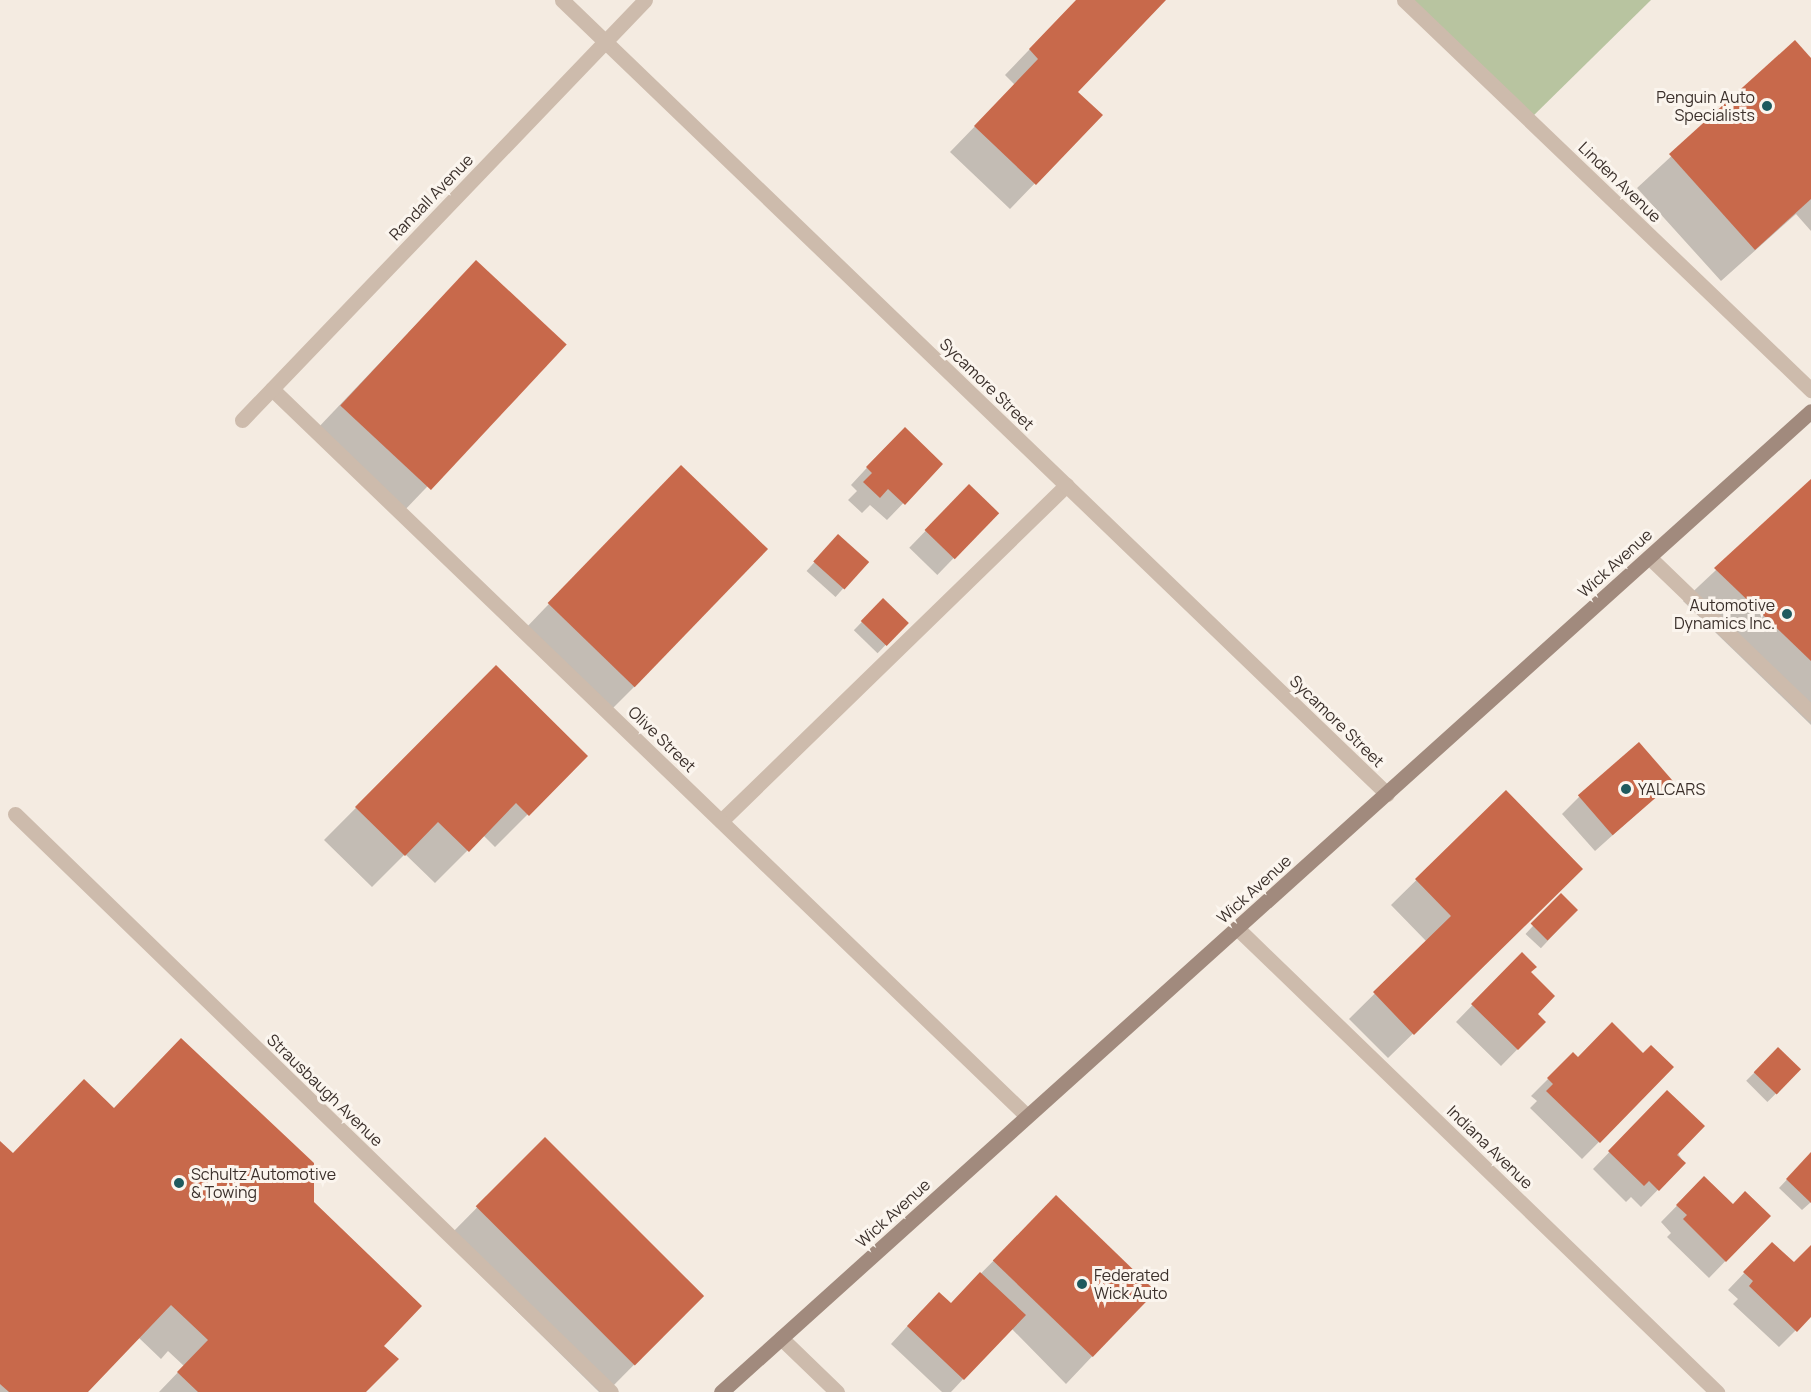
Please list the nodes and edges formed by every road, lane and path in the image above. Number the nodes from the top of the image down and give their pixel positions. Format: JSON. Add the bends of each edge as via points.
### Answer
{"nodes":[{"id":1,"x":562,"y":0,"type":"edge"},
{"id":2,"x":645,"y":0,"type":"edge"},
{"id":3,"x":1404,"y":0,"type":"edge"},
{"id":4,"x":605,"y":42,"type":"junction"},
{"id":5,"x":272,"y":389,"type":"junction"},
{"id":6,"x":1811,"y":390,"type":"edge"},
{"id":7,"x":1811,"y":411,"type":"edge"},
{"id":8,"x":242,"y":420,"type":"dead end"},
{"id":9,"x":1066,"y":485,"type":"junction"},
{"id":10,"x":1649,"y":557,"type":"junction"},
{"id":11,"x":1811,"y":713,"type":"edge"},
{"id":12,"x":1387,"y":794,"type":"junction"},
{"id":13,"x":15,"y":814,"type":"dead end"},
{"id":14,"x":721,"y":821,"type":"junction"},
{"id":15,"x":1237,"y":928,"type":"junction"},
{"id":16,"x":1027,"y":1116,"type":"junction"},
{"id":17,"x":781,"y":1338,"type":"junction"},
{"id":18,"x":611,"y":1392,"type":"edge"},
{"id":19,"x":721,"y":1392,"type":"edge"},
{"id":20,"x":837,"y":1392,"type":"edge"},
{"id":21,"x":1717,"y":1392,"type":"edge"}],
"edges":[{"from":1,"to":4,"type":"street","name":"Sycamore Street"},
{"from":2,"to":4,"type":"street","name":"Randall Avenue"},
{"from":3,"to":6,"type":"street","name":"Linden Avenue"},
{"from":4,"to":5,"type":"street","name":"Randall Avenue"},
{"from":4,"to":9,"type":"street","name":"Sycamore Street"},
{"from":5,"to":8,"type":"street","name":"Randall Avenue"},
{"from":5,"to":14,"type":"street","name":"Olive Street"},
{"from":7,"to":10,"type":"street","name":"Wick Avenue"},
{"from":9,"to":12,"type":"street","name":"Sycamore Street"},
{"from":9,"to":14,"type":"street"},
{"from":10,"to":11,"type":"street"},
{"from":10,"to":12,"type":"street","name":"Wick Avenue"},
{"from":12,"to":15,"type":"street","name":"Wick Avenue"},
{"from":13,"to":18,"type":"street","name":"Strausbaugh Avenue"},
{"from":14,"to":16,"type":"street","name":"Olive Street"},
{"from":15,"to":16,"type":"street","name":"Wick Avenue"},
{"from":15,"to":21,"type":"street","name":"Indiana Avenue"},
{"from":16,"to":17,"type":"street","name":"Wick Avenue"},
{"from":17,"to":19,"type":"street","name":"Wick Avenue"},
{"from":17,"to":20,"type":"street"}]}
